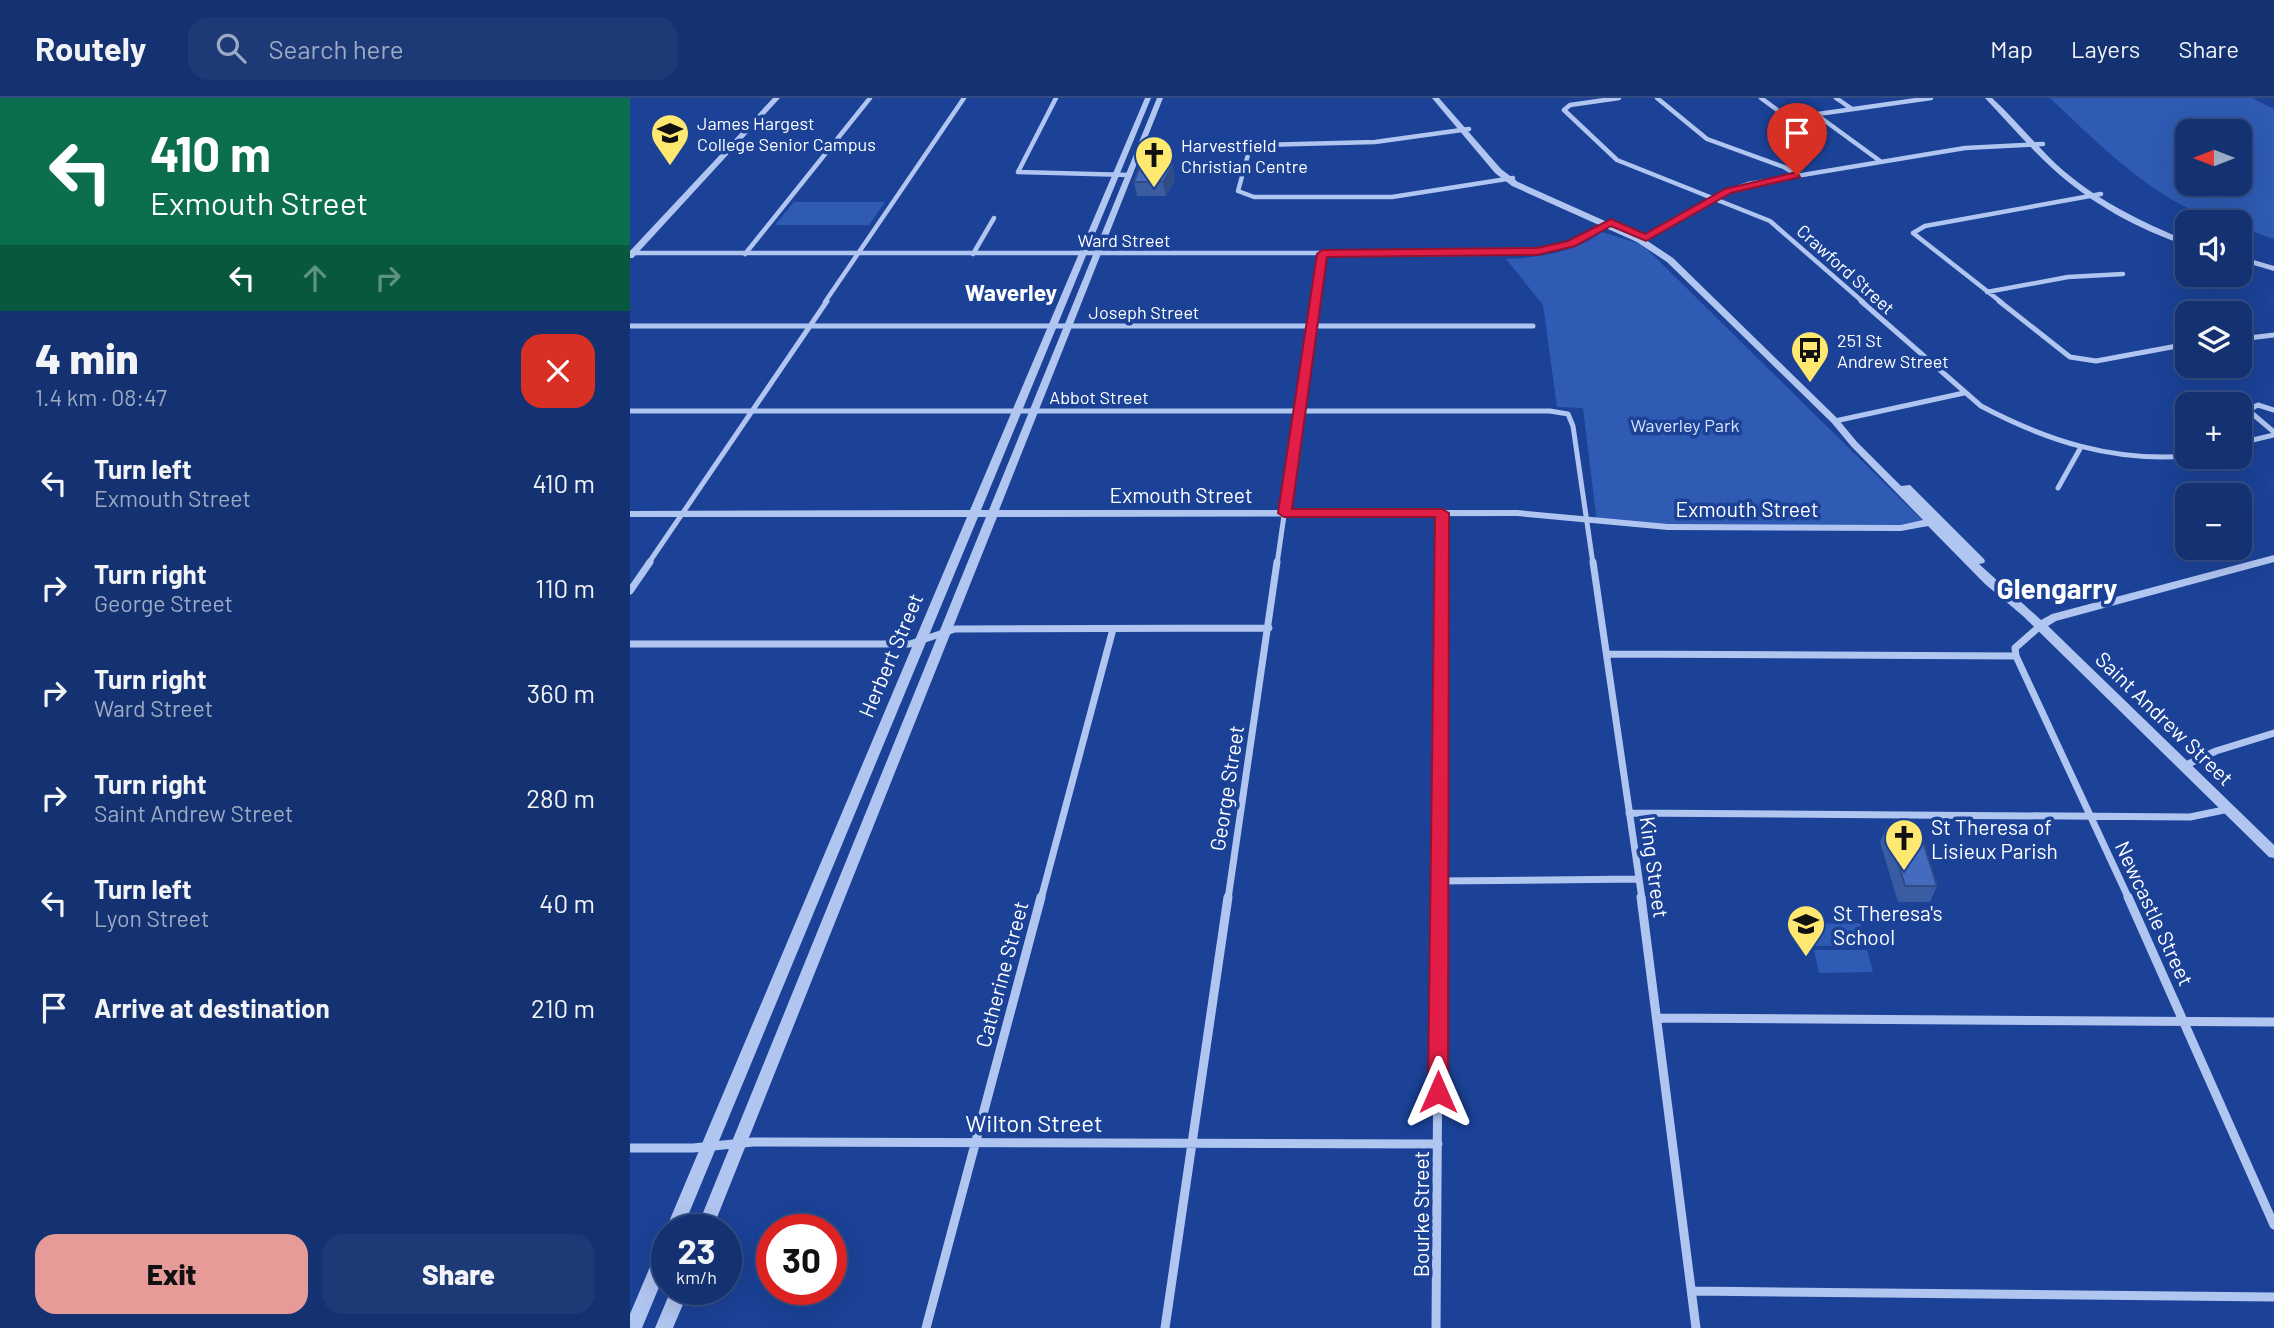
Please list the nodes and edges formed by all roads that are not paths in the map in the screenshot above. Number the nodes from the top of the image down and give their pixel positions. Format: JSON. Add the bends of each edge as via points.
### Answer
{"nodes":[{"id":1,"x":777,"y":98,"type":"edge"},
{"id":2,"x":870,"y":98,"type":"edge"},
{"id":3,"x":964,"y":98,"type":"edge"},
{"id":4,"x":1056,"y":98,"type":"edge"},
{"id":5,"x":1148,"y":98,"type":"edge"},
{"id":6,"x":1160,"y":98,"type":"edge"},
{"id":7,"x":1435,"y":98,"type":"edge"},
{"id":8,"x":1442,"y":98,"type":"edge"},
{"id":9,"x":1619,"y":98,"type":"edge"},
{"id":10,"x":1657,"y":98,"type":"edge"},
{"id":11,"x":1761,"y":98,"type":"edge"},
{"id":12,"x":1836,"y":98,"type":"edge"},
{"id":13,"x":1931,"y":98,"type":"edge"},
{"id":14,"x":1988,"y":98,"type":"edge"},
{"id":15,"x":1997,"y":98,"type":"edge"},
{"id":16,"x":1853,"y":109,"type":"junction"},
{"id":17,"x":1817,"y":115,"type":"junction"},
{"id":18,"x":1139,"y":121,"type":"junction"},
{"id":19,"x":1151,"y":121,"type":"junction"},
{"id":20,"x":1466,"y":130,"type":"junction"},
{"id":21,"x":2034,"y":144,"type":"junction"},
{"id":22,"x":2043,"y":144,"type":"junction"},
{"id":23,"x":1880,"y":161,"type":"junction"},
{"id":24,"x":1116,"y":175,"type":"junction"},
{"id":25,"x":1129,"y":175,"type":"junction"},
{"id":26,"x":1797,"y":175,"type":"junction"},
{"id":27,"x":1510,"y":178,"type":"junction"},
{"id":28,"x":2097,"y":195,"type":"junction"},
{"id":29,"x":1716,"y":198,"type":"junction"},
{"id":30,"x":994,"y":218,"type":"dead end"},
{"id":31,"x":1609,"y":223,"type":"junction"},
{"id":32,"x":2175,"y":232,"type":"edge"},
{"id":33,"x":2175,"y":238,"type":"edge"},
{"id":34,"x":1643,"y":239,"type":"junction"},
{"id":35,"x":631,"y":254,"type":"edge"},
{"id":36,"x":745,"y":254,"type":"junction"},
{"id":37,"x":858,"y":254,"type":"junction"},
{"id":38,"x":973,"y":254,"type":"junction"},
{"id":39,"x":1083,"y":254,"type":"junction"},
{"id":40,"x":1097,"y":254,"type":"junction"},
{"id":41,"x":1322,"y":254,"type":"junction"},
{"id":42,"x":2252,"y":262,"type":"edge"},
{"id":43,"x":2252,"y":267,"type":"edge"},
{"id":44,"x":2274,"y":269,"type":"edge"},
{"id":45,"x":2123,"y":274,"type":"dead end"},
{"id":46,"x":2274,"y":275,"type":"edge"},
{"id":47,"x":1987,"y":292,"type":"junction"},
{"id":48,"x":630,"y":326,"type":"edge"},
{"id":49,"x":810,"y":326,"type":"junction"},
{"id":50,"x":1053,"y":326,"type":"junction"},
{"id":51,"x":1068,"y":326,"type":"junction"},
{"id":52,"x":1311,"y":326,"type":"junction"},
{"id":53,"x":1532,"y":326,"type":"dead end"},
{"id":54,"x":2274,"y":335,"type":"edge"},
{"id":55,"x":2252,"y":338,"type":"edge"},
{"id":56,"x":2175,"y":346,"type":"edge"},
{"id":57,"x":1964,"y":393,"type":"junction"},
{"id":58,"x":2274,"y":410,"type":"edge"},
{"id":59,"x":630,"y":411,"type":"edge"},
{"id":60,"x":752,"y":411,"type":"junction"},
{"id":61,"x":1017,"y":411,"type":"junction"},
{"id":62,"x":1034,"y":411,"type":"junction"},
{"id":63,"x":1299,"y":411,"type":"junction"},
{"id":64,"x":1568,"y":414,"type":"joint"},
{"id":65,"x":1835,"y":421,"type":"junction"},
{"id":66,"x":2274,"y":434,"type":"edge"},
{"id":67,"x":2252,"y":440,"type":"edge"},
{"id":68,"x":2081,"y":447,"type":"junction"},
{"id":69,"x":2175,"y":457,"type":"edge"},
{"id":70,"x":2058,"y":488,"type":"dead end"},
{"id":71,"x":683,"y":513,"type":"junction"},
{"id":72,"x":1284,"y":513,"type":"junction"},
{"id":73,"x":1442,"y":513,"type":"junction"},
{"id":74,"x":630,"y":514,"type":"edge"},
{"id":75,"x":974,"y":514,"type":"junction"},
{"id":76,"x":992,"y":514,"type":"junction"},
{"id":77,"x":1587,"y":518,"type":"junction"},
{"id":78,"x":1935,"y":522,"type":"junction"},
{"id":79,"x":2274,"y":558,"type":"edge"},
{"id":80,"x":630,"y":591,"type":"edge"},
{"id":81,"x":2040,"y":626,"type":"junction"},
{"id":82,"x":1269,"y":628,"type":"junction"},
{"id":83,"x":1114,"y":629,"type":"junction"},
{"id":84,"x":945,"y":632,"type":"junction"},
{"id":85,"x":921,"y":641,"type":"junction"},
{"id":86,"x":630,"y":644,"type":"edge"},
{"id":87,"x":1607,"y":654,"type":"junction"},
{"id":88,"x":2016,"y":656,"type":"junction"},
{"id":89,"x":2274,"y":733,"type":"edge"},
{"id":90,"x":2183,"y":766,"type":"junction"},
{"id":91,"x":2229,"y":809,"type":"junction"},
{"id":92,"x":1629,"y":813,"type":"junction"},
{"id":93,"x":2091,"y":817,"type":"junction"},
{"id":94,"x":2274,"y":853,"type":"edge"},
{"id":95,"x":832,"y":854,"type":"junction"},
{"id":96,"x":855,"y":854,"type":"junction"},
{"id":97,"x":1639,"y":879,"type":"junction"},
{"id":98,"x":1440,"y":881,"type":"junction"},
{"id":99,"x":1659,"y":1018,"type":"junction"},
{"id":100,"x":2185,"y":1022,"type":"junction"},
{"id":101,"x":2274,"y":1022,"type":"edge"},
{"id":102,"x":739,"y":1143,"type":"junction"},
{"id":103,"x":976,"y":1143,"type":"junction"},
{"id":104,"x":1192,"y":1143,"type":"junction"},
{"id":105,"x":1438,"y":1144,"type":"junction"},
{"id":106,"x":708,"y":1147,"type":"junction"},
{"id":107,"x":630,"y":1149,"type":"edge"},
{"id":108,"x":681,"y":1214,"type":"edge"},
{"id":109,"x":710,"y":1214,"type":"edge"},
{"id":110,"x":2274,"y":1225,"type":"edge"},
{"id":111,"x":651,"y":1285,"type":"edge"},
{"id":112,"x":1692,"y":1292,"type":"junction"},
{"id":113,"x":2274,"y":1297,"type":"edge"},
{"id":114,"x":674,"y":1305,"type":"edge"},
{"id":115,"x":633,"y":1328,"type":"edge"},
{"id":116,"x":664,"y":1328,"type":"edge"},
{"id":117,"x":926,"y":1328,"type":"edge"},
{"id":118,"x":1165,"y":1328,"type":"edge"},
{"id":119,"x":1436,"y":1328,"type":"edge"},
{"id":120,"x":1696,"y":1328,"type":"edge"}],
"edges":[{"from":1,"to":35,"type":"street"},
{"from":2,"to":36,"type":"street"},
{"from":3,"to":37,"type":"street"},
{"from":4,"to":24,"type":"street","via":[[1018,172]]},
{"from":5,"to":18,"type":"street","name":"Herbert Street"},
{"from":6,"to":19,"type":"street","name":"Herbert Street"},
{"from":7,"to":20,"type":"street","name":"Saint Andrew Street"},
{"from":8,"to":20,"type":"street","name":"Saint Andrew Street"},
{"from":9,"to":29,"type":"street","name":"Crawford Street","via":[[1570,105],[1564,110],[1617,160]]},
{"from":10,"to":26,"type":"street","via":[[1707,139],[1784,166]]},
{"from":11,"to":17,"type":"street","via":[[1788,116]]},
{"from":12,"to":16,"type":"street"},
{"from":13,"to":16,"type":"street"},
{"from":14,"to":21,"type":"street"},
{"from":15,"to":22,"type":"street"},
{"from":16,"to":17,"type":"street"},
{"from":17,"to":23,"type":"street"},
{"from":18,"to":19,"type":"street"},
{"from":18,"to":24,"type":"street","name":"Herbert Street"},
{"from":19,"to":25,"type":"street","name":"Herbert Street"},
{"from":20,"to":27,"type":"street","name":"Saint Andrew Street"},
{"from":20,"to":27,"type":"street","via":[[1375,142],[1256,145],[1248,151],[1238,191],[1254,197],[1392,197]]},
{"from":21,"to":22,"type":"street"},
{"from":21,"to":23,"type":"street","via":[[1971,147]]},
{"from":21,"to":28,"type":"street","via":[[2056,168]]},
{"from":22,"to":28,"type":"street"},
{"from":23,"to":26,"type":"street"},
{"from":24,"to":25,"type":"street"},
{"from":24,"to":39,"type":"street","name":"Herbert Street"},
{"from":25,"to":40,"type":"street","name":"Herbert Street"},
{"from":26,"to":29,"type":"street","via":[[1748,184]]},
{"from":27,"to":31,"type":"street","name":"Saint Andrew Street","via":[[1532,194]]},
{"from":28,"to":32,"type":"street"},
{"from":28,"to":33,"type":"street","via":[[2137,222]]},
{"from":28,"to":47,"type":"street","via":[[1913,230],[1916,238]]},
{"from":29,"to":34,"type":"street"},
{"from":29,"to":57,"type":"street","name":"Crawford Street","via":[[1770,221]]},
{"from":30,"to":38,"type":"street"},
{"from":31,"to":34,"type":"street","name":"Saint Andrew Street"},
{"from":31,"to":41,"type":"street","name":"Ward Street","via":[[1571,243],[1527,253]]},
{"from":34,"to":65,"type":"street","name":"Saint Andrew Street","via":[[1686,267]]},
{"from":35,"to":36,"type":"street","name":"Ward Street"},
{"from":36,"to":37,"type":"street","name":"Ward Street"},
{"from":37,"to":38,"type":"street","name":"Ward Street"},
{"from":37,"to":49,"type":"street"},
{"from":38,"to":39,"type":"street","name":"Ward Street"},
{"from":39,"to":40,"type":"street","name":"Ward Street"},
{"from":39,"to":50,"type":"street","name":"Herbert Street"},
{"from":40,"to":41,"type":"street","name":"Ward Street"},
{"from":40,"to":51,"type":"street","name":"Herbert Street"},
{"from":41,"to":52,"type":"street","name":"George Street"},
{"from":42,"to":44,"type":"street"},
{"from":43,"to":46,"type":"street"},
{"from":45,"to":47,"type":"street","via":[[2068,277]]},
{"from":47,"to":56,"type":"street","via":[[2078,360]]},
{"from":48,"to":49,"type":"street","name":"Joseph Street"},
{"from":49,"to":50,"type":"street","name":"Joseph Street"},
{"from":49,"to":60,"type":"street"},
{"from":50,"to":51,"type":"street","name":"Joseph Street"},
{"from":50,"to":61,"type":"street","name":"Herbert Street"},
{"from":51,"to":52,"type":"street","name":"Joseph Street"},
{"from":51,"to":62,"type":"street","name":"Herbert Street"},
{"from":52,"to":53,"type":"street","name":"Joseph Street"},
{"from":52,"to":63,"type":"street","name":"George Street"},
{"from":54,"to":55,"type":"street"},
{"from":57,"to":65,"type":"street"},
{"from":57,"to":68,"type":"street","name":"Crawford Street","via":[[2001,416]]},
{"from":58,"to":66,"type":"street","via":[[2258,405],[2248,410]]},
{"from":59,"to":60,"type":"street","name":"Abbot Street"},
{"from":60,"to":61,"type":"street","name":"Abbot Street"},
{"from":60,"to":71,"type":"street"},
{"from":61,"to":62,"type":"street","name":"Abbot Street"},
{"from":61,"to":75,"type":"street","name":"Herbert Street"},
{"from":62,"to":63,"type":"street","name":"Abbot Street"},
{"from":62,"to":76,"type":"street","name":"Herbert Street"},
{"from":63,"to":64,"type":"street","name":"Abbot Street"},
{"from":63,"to":72,"type":"street","name":"George Street"},
{"from":64,"to":77,"type":"street","name":"King Street"},
{"from":65,"to":78,"type":"street","name":"Saint Andrew Street"},
{"from":66,"to":67,"type":"street"},
{"from":68,"to":69,"type":"street","name":"Crawford Street","via":[[2138,458]]},
{"from":68,"to":70,"type":"street"},
{"from":71,"to":74,"type":"street","name":"Exmouth Street"},
{"from":71,"to":75,"type":"street","name":"Exmouth Street"},
{"from":71,"to":80,"type":"street"},
{"from":72,"to":73,"type":"street","name":"Exmouth Street"},
{"from":72,"to":76,"type":"street","name":"Exmouth Street"},
{"from":72,"to":82,"type":"street","name":"George Street"},
{"from":73,"to":77,"type":"street","name":"Exmouth Street"},
{"from":73,"to":98,"type":"street","name":"Bourke Street"},
{"from":75,"to":76,"type":"street","name":"Exmouth Street"},
{"from":75,"to":85,"type":"street","name":"Herbert Street"},
{"from":76,"to":84,"type":"street","name":"Herbert Street"},
{"from":77,"to":78,"type":"street","name":"Exmouth Street","via":[[1680,527],[1894,528]]},
{"from":77,"to":87,"type":"street","name":"King Street"},
{"from":78,"to":81,"type":"street","name":"Saint Andrew Street","via":[[2017,598]]},
{"from":79,"to":81,"type":"street","via":[[2053,618]]},
{"from":81,"to":88,"type":"street","via":[[2018,645]]},
{"from":81,"to":90,"type":"street","name":"Saint Andrew Street"},
{"from":82,"to":83,"type":"street"},
{"from":82,"to":104,"type":"street","name":"George Street"},
{"from":83,"to":84,"type":"street"},
{"from":83,"to":103,"type":"street","name":"Catherine Street"},
{"from":84,"to":85,"type":"street"},
{"from":84,"to":96,"type":"street","name":"Herbert Street"},
{"from":85,"to":86,"type":"street"},
{"from":85,"to":95,"type":"street","name":"Herbert Street"},
{"from":87,"to":88,"type":"street"},
{"from":87,"to":92,"type":"street","name":"King Street"},
{"from":88,"to":93,"type":"street","name":"Newcastle Street"},
{"from":89,"to":90,"type":"street"},
{"from":90,"to":91,"type":"street","name":"Saint Andrew Street"},
{"from":91,"to":93,"type":"street","via":[[2198,816]]},
{"from":91,"to":94,"type":"street","name":"Saint Andrew Street"},
{"from":92,"to":93,"type":"street"},
{"from":92,"to":97,"type":"street","name":"King Street"},
{"from":93,"to":100,"type":"street","name":"Newcastle Street"},
{"from":95,"to":96,"type":"street"},
{"from":95,"to":106,"type":"street","name":"Herbert Street"},
{"from":96,"to":102,"type":"street","name":"Herbert Street"},
{"from":97,"to":98,"type":"street"},
{"from":97,"to":99,"type":"street","name":"King Street"},
{"from":98,"to":105,"type":"street","name":"Bourke Street"},
{"from":99,"to":100,"type":"street"},
{"from":99,"to":112,"type":"street","name":"King Street"},
{"from":100,"to":101,"type":"street"},
{"from":100,"to":110,"type":"street","name":"Newcastle Street"},
{"from":102,"to":103,"type":"street","name":"Wilton Street"},
{"from":102,"to":106,"type":"street","name":"Wilton Street"},
{"from":102,"to":109,"type":"street","name":"Herbert Street"},
{"from":103,"to":104,"type":"street","name":"Wilton Street"},
{"from":103,"to":117,"type":"street","name":"Catherine Street"},
{"from":104,"to":105,"type":"street","name":"Wilton Street"},
{"from":104,"to":118,"type":"street","name":"George Street"},
{"from":105,"to":119,"type":"street","name":"Bourke Street"},
{"from":106,"to":107,"type":"street","name":"Wilton Street"},
{"from":106,"to":108,"type":"street","name":"Herbert Street"},
{"from":111,"to":115,"type":"street"},
{"from":112,"to":113,"type":"street"},
{"from":112,"to":120,"type":"street","name":"King Street"},
{"from":114,"to":116,"type":"street"}]}
